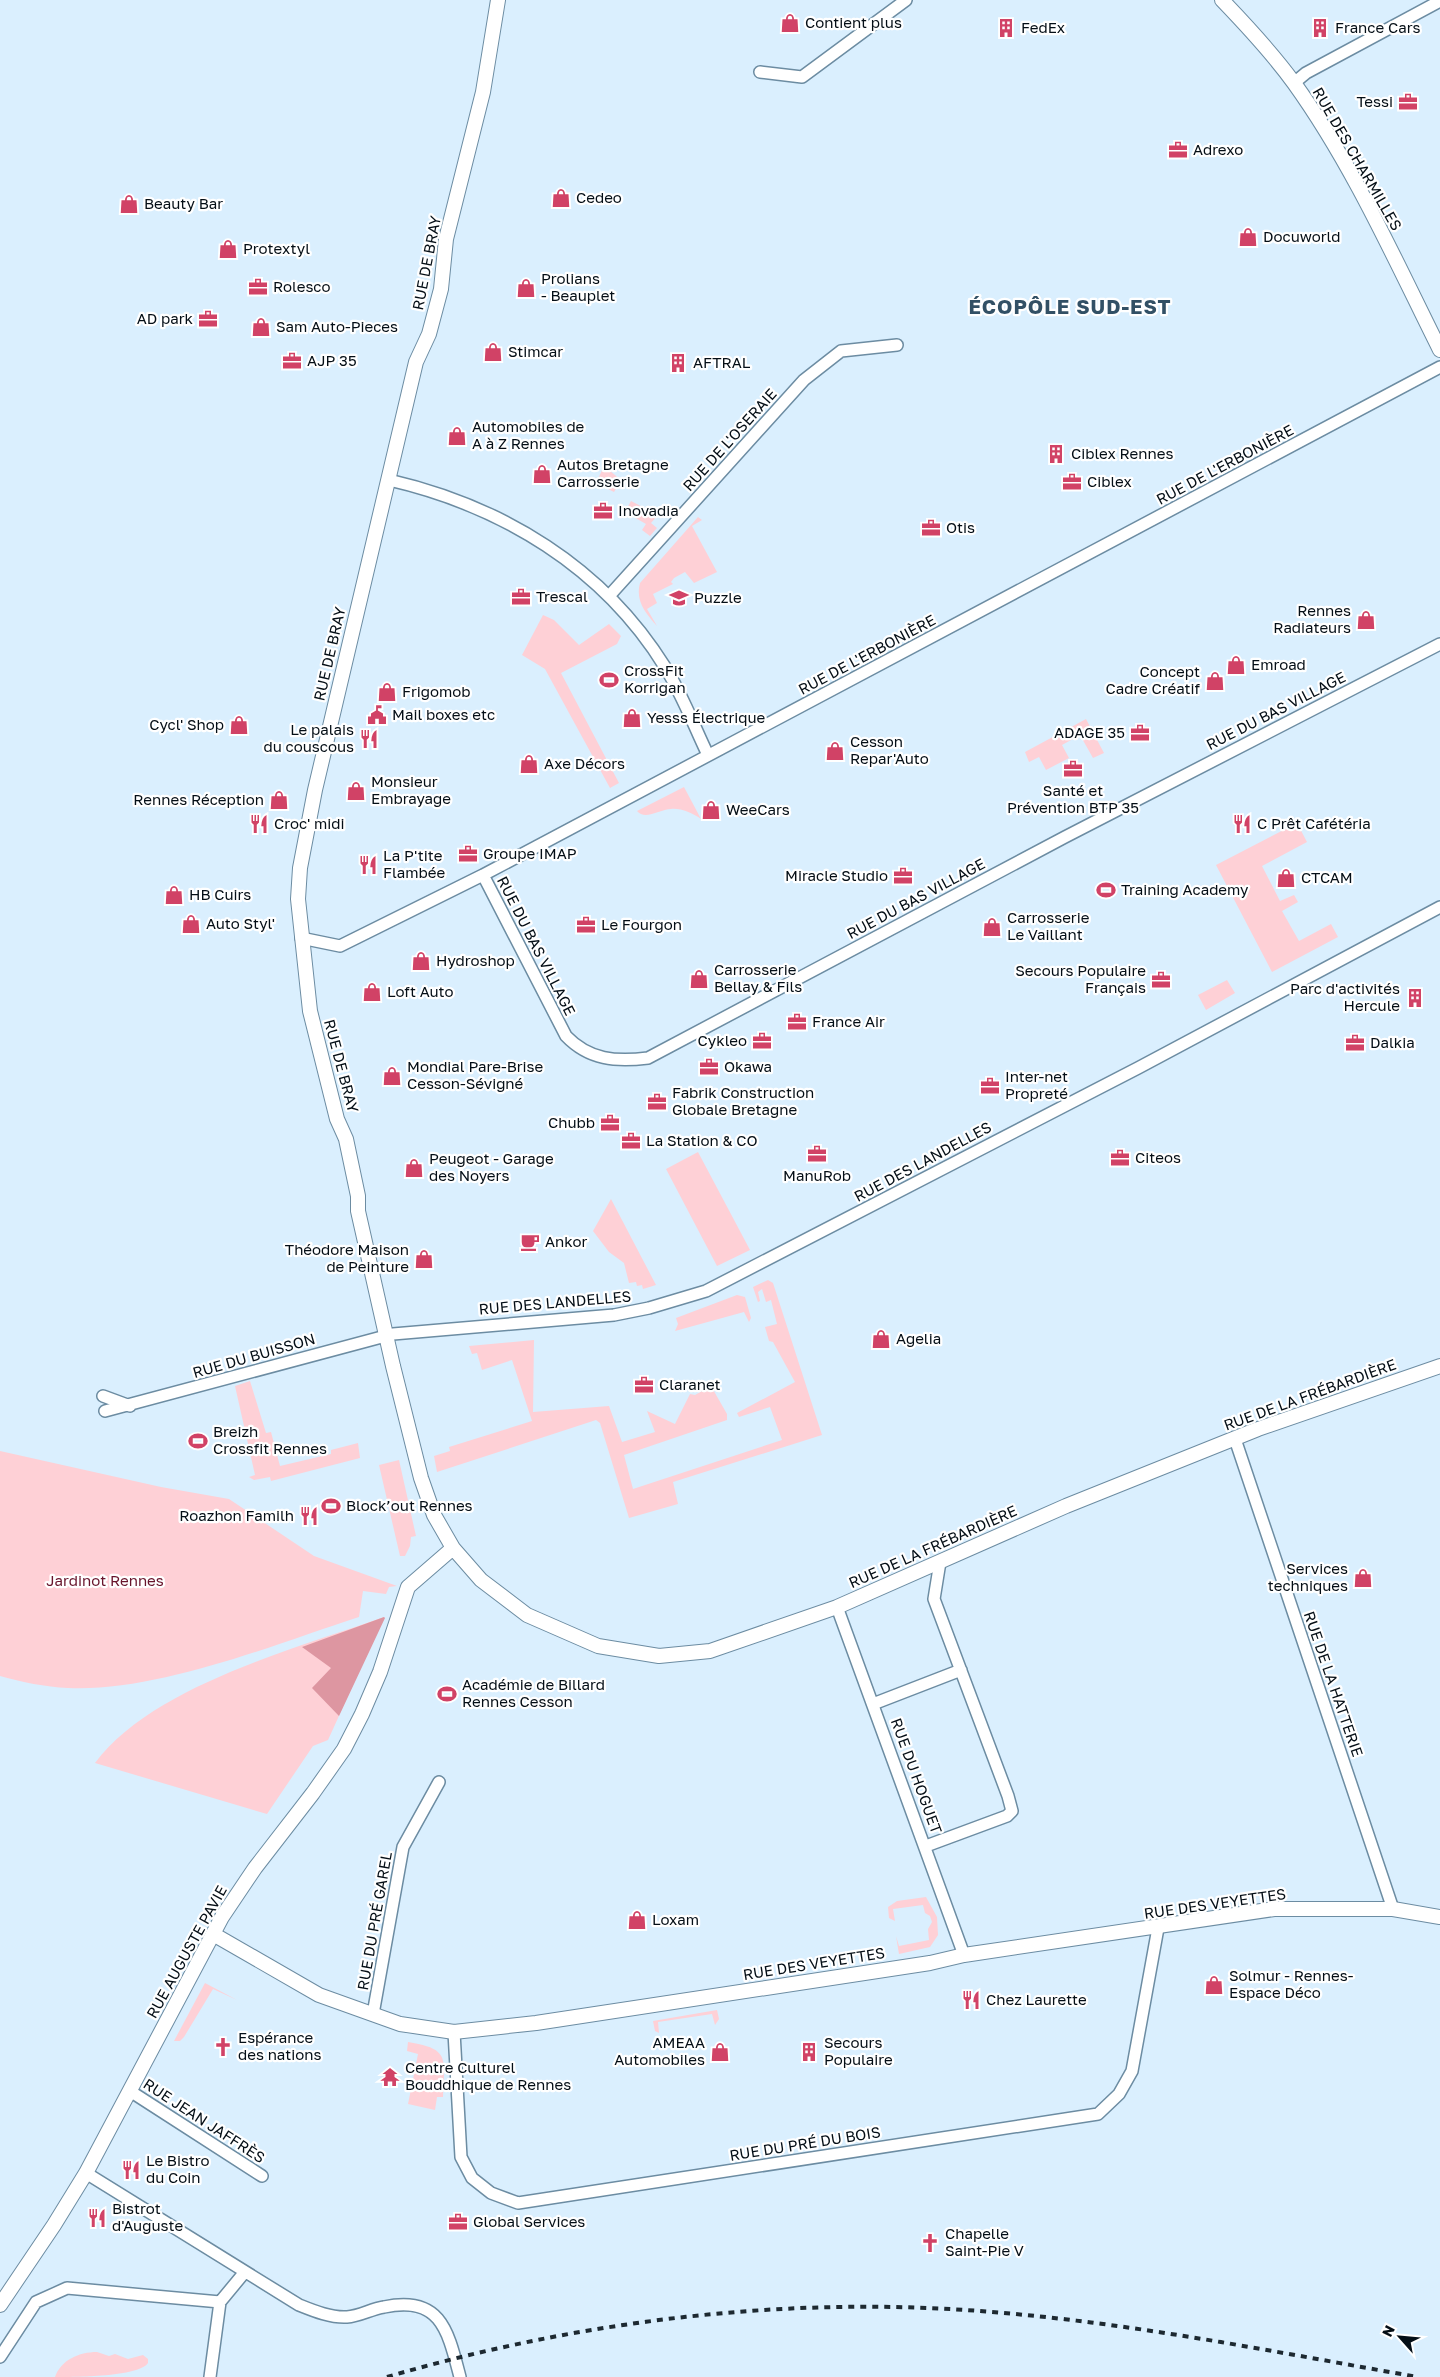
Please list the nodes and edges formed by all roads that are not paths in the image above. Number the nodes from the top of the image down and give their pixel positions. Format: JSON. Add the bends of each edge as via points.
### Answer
{"nodes":[{"id":1,"x":498,"y":0,"type":"edge"},
{"id":2,"x":906,"y":0,"type":"edge"},
{"id":3,"x":1222,"y":0,"type":"edge"},
{"id":4,"x":1440,"y":1,"type":"edge"},
{"id":5,"x":760,"y":72,"type":"dead end"},
{"id":6,"x":1294,"y":83,"type":"junction"},
{"id":7,"x":897,"y":345,"type":"dead end"},
{"id":8,"x":1440,"y":350,"type":"edge"},
{"id":9,"x":1440,"y":367,"type":"edge"},
{"id":10,"x":389,"y":480,"type":"junction"},
{"id":11,"x":609,"y":596,"type":"junction"},
{"id":12,"x":1440,"y":644,"type":"edge"},
{"id":13,"x":708,"y":755,"type":"junction"},
{"id":14,"x":483,"y":875,"type":"junction"},
{"id":15,"x":1440,"y":907,"type":"edge"},
{"id":16,"x":301,"y":938,"type":"junction"},
{"id":17,"x":386,"y":1336,"type":"junction"},
{"id":18,"x":1440,"y":1366,"type":"edge"},
{"id":19,"x":103,"y":1396,"type":"dead end"},
{"id":20,"x":130,"y":1406,"type":"junction"},
{"id":21,"x":105,"y":1411,"type":"dead end"},
{"id":22,"x":1235,"y":1439,"type":"junction"},
{"id":23,"x":453,"y":1548,"type":"junction"},
{"id":24,"x":940,"y":1562,"type":"junction"},
{"id":25,"x":837,"y":1607,"type":"junction"},
{"id":26,"x":961,"y":1670,"type":"junction"},
{"id":27,"x":873,"y":1704,"type":"junction"},
{"id":28,"x":439,"y":1782,"type":"dead end"},
{"id":29,"x":926,"y":1846,"type":"junction"},
{"id":30,"x":1393,"y":1909,"type":"junction"},
{"id":31,"x":1440,"y":1916,"type":"edge"},
{"id":32,"x":1158,"y":1928,"type":"junction"},
{"id":33,"x":213,"y":1934,"type":"junction"},
{"id":34,"x":964,"y":1955,"type":"junction"},
{"id":35,"x":373,"y":2014,"type":"junction"},
{"id":36,"x":454,"y":2032,"type":"junction"},
{"id":37,"x":130,"y":2091,"type":"junction"},
{"id":38,"x":86,"y":2173,"type":"junction"},
{"id":39,"x":262,"y":2176,"type":"dead end"},
{"id":40,"x":244,"y":2273,"type":"junction"},
{"id":41,"x":220,"y":2302,"type":"junction"},
{"id":42,"x":0,"y":2305,"type":"edge"},
{"id":43,"x":0,"y":2357,"type":"edge"},
{"id":44,"x":210,"y":2377,"type":"edge"},
{"id":45,"x":460,"y":2377,"type":"edge"}],
"edges":[{"from":1,"to":10,"type":"street","name":"RUE DE BRAY","via":[[483,92],[446,239],[440,289],[429,334],[416,362]]},
{"from":2,"to":5,"type":"street","via":[[802,77]]},
{"from":3,"to":6,"type":"street","name":"RUE DES CHARMILLES"},
{"from":4,"to":6,"type":"street","via":[[1306,73]]},
{"from":6,"to":8,"type":"street","name":"RUE DES CHARMILLES","via":[[1362,194]]},
{"from":7,"to":11,"type":"street","name":"RUE DE L'OSERAIE","via":[[841,351],[804,380]]},
{"from":9,"to":13,"type":"street","name":"RUE DE L'ERBONIÈRE"},
{"from":10,"to":11,"type":"street","via":[[466,504],[516,527],[576,566]]},
{"from":10,"to":16,"type":"street","name":"RUE DE BRAY","via":[[305,837],[298,899]]},
{"from":11,"to":13,"type":"street","via":[[641,631],[666,668]]},
{"from":12,"to":14,"type":"street","name":"RUE DU BAS VILLAGE","via":[[1065,837],[648,1058],[605,1059],[576,1046],[566,1036]]},
{"from":13,"to":14,"type":"street","name":"RUE DE L'ERBONIÈRE"},
{"from":14,"to":16,"type":"street","name":"RUE DE L'ERBONIÈRE","via":[[340,946]]},
{"from":15,"to":17,"type":"street","name":"RUE DES LANDELLES","via":[[1138,1068],[706,1291],[614,1315]]},
{"from":16,"to":17,"type":"street","name":"RUE DE BRAY","via":[[310,1011],[346,1139],[358,1211]]},
{"from":17,"to":20,"type":"street","name":"RUE DU BUISSON"},
{"from":17,"to":23,"type":"street","name":"RUE DE BRAY","via":[[421,1478],[434,1515]]},
{"from":18,"to":22,"type":"street","name":"RUE DE LA FRÉBARDIÈRE"},
{"from":19,"to":20,"type":"street"},
{"from":20,"to":21,"type":"street","name":"RUE DU BUISSON"},
{"from":22,"to":24,"type":"street","name":"RUE DE LA FRÉBARDIÈRE","via":[[1066,1506]]},
{"from":22,"to":30,"type":"street","name":"RUE DE LA HATTERIE"},
{"from":23,"to":25,"type":"street","name":"RUE DE LA FRÉBARDIÈRE","via":[[481,1580],[526,1615],[598,1646],[659,1656],[710,1651]]},
{"from":23,"to":33,"type":"street","name":"RUE AUGUSTE PAVIE","via":[[408,1587],[380,1672],[344,1749],[255,1868]]},
{"from":24,"to":25,"type":"street","name":"RUE DE LA FRÉBARDIÈRE"},
{"from":24,"to":26,"type":"street","via":[[934,1599]]},
{"from":25,"to":27,"type":"street","name":"RUE DU HOGUET"},
{"from":26,"to":27,"type":"street"},
{"from":26,"to":29,"type":"street","via":[[1012,1811],[1007,1816]]},
{"from":27,"to":29,"type":"street","name":"RUE DU HOGUET"},
{"from":28,"to":35,"type":"street","name":"RUE DU PRÉ GAREL","via":[[403,1847]]},
{"from":29,"to":34,"type":"street","name":"RUE DU HOGUET"},
{"from":30,"to":31,"type":"street","name":"RUE DES VEYETTES"},
{"from":30,"to":32,"type":"street","name":"RUE DES VEYETTES","via":[[1274,1909]]},
{"from":32,"to":34,"type":"street","name":"RUE DES VEYETTES"},
{"from":32,"to":36,"type":"street","name":"RUE DU PRÉ DU BOIS","via":[[1132,2071],[1119,2094],[1098,2114],[518,2203],[491,2192],[472,2178],[460,2157]]},
{"from":33,"to":35,"type":"street","name":"RUE DES VEYETTES","via":[[319,1994]]},
{"from":33,"to":37,"type":"street","name":"RUE AUGUSTE PAVIE"},
{"from":34,"to":36,"type":"street","name":"RUE DES VEYETTES","via":[[633,2009]]},
{"from":35,"to":36,"type":"street","name":"RUE DES VEYETTES","via":[[400,2024]]},
{"from":37,"to":38,"type":"street","name":"RUE AUGUSTE PAVIE"},
{"from":37,"to":39,"type":"street","name":"RUE JEAN JAFFRÈS"},
{"from":38,"to":40,"type":"street"},
{"from":38,"to":42,"type":"street","name":"RUE AUGUSTE PAVIE"},
{"from":40,"to":41,"type":"street"},
{"from":40,"to":45,"type":"street","via":[[293,2302],[328,2314],[347,2317],[390,2306],[415,2305],[435,2314],[445,2328]]},
{"from":41,"to":43,"type":"street","via":[[67,2288],[36,2302]]},
{"from":41,"to":44,"type":"street"}]}
